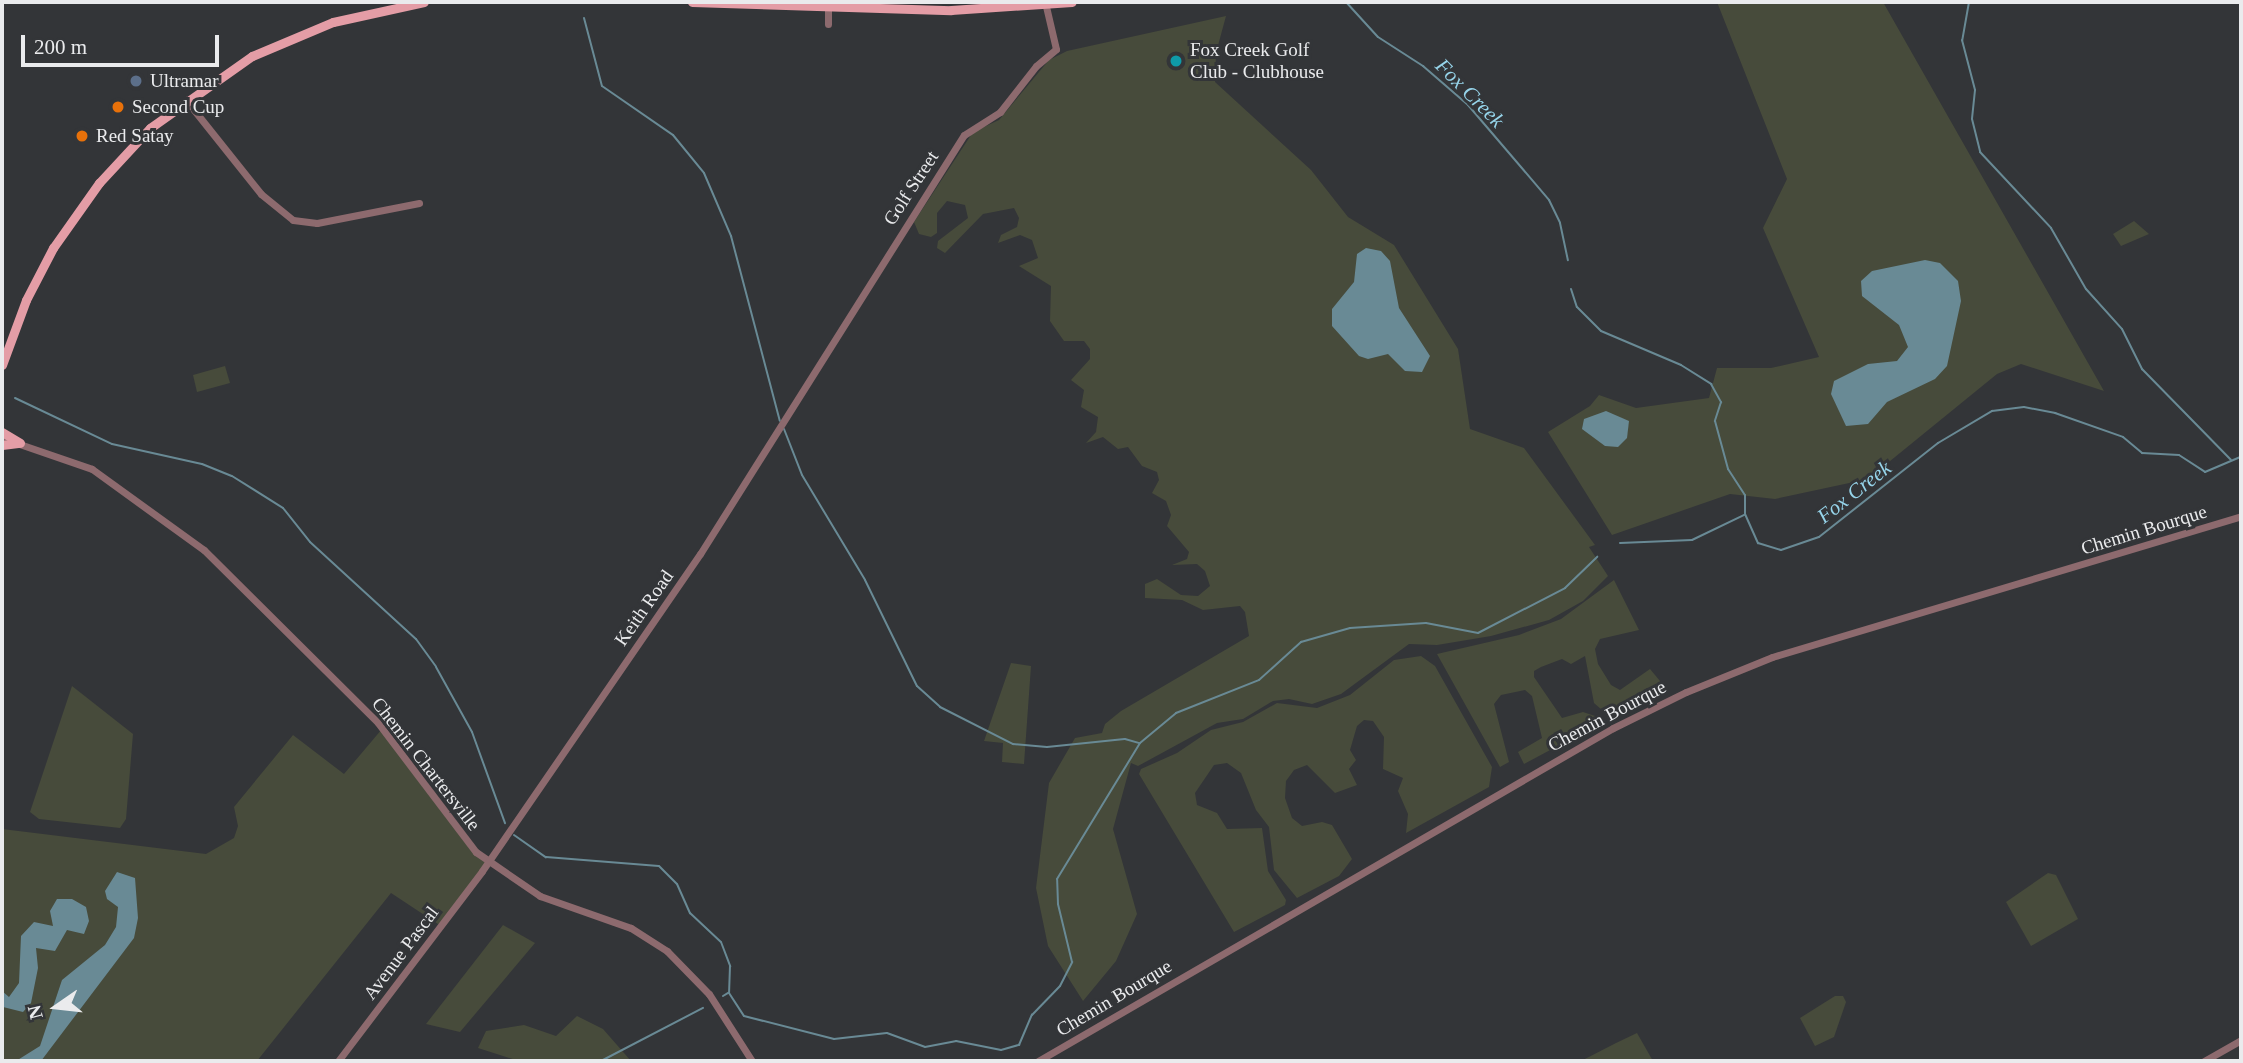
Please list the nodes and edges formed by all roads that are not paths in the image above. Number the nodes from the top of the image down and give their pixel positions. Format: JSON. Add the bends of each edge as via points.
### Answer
{"nodes":[{"id":1,"x":424,"y":2,"type":"edge"},
{"id":2,"x":692,"y":2,"type":"edge"},
{"id":3,"x":1072,"y":2,"type":"edge"},
{"id":4,"x":813,"y":3,"type":"edge"},
{"id":5,"x":1045,"y":3,"type":"edge"},
{"id":6,"x":828,"y":4,"type":"edge"},
{"id":7,"x":844,"y":4,"type":"edge"},
{"id":8,"x":828,"y":24,"type":"dead end"},
{"id":9,"x":186,"y":99,"type":"junction"},
{"id":10,"x":419,"y":203,"type":"dead end"},
{"id":11,"x":2,"y":365,"type":"edge"},
{"id":12,"x":817,"y":366,"type":"joint"},
{"id":13,"x":2,"y":432,"type":"edge"},
{"id":14,"x":2,"y":438,"type":"edge"},
{"id":15,"x":20,"y":443,"type":"junction"},
{"id":16,"x":2,"y":445,"type":"edge"},
{"id":17,"x":2241,"y":516,"type":"edge"},
{"id":18,"x":488,"y":862,"type":"junction"},
{"id":19,"x":2241,"y":1040,"type":"edge"},
{"id":20,"x":338,"y":1061,"type":"edge"},
{"id":21,"x":752,"y":1061,"type":"edge"},
{"id":22,"x":1038,"y":1061,"type":"edge"},
{"id":23,"x":2204,"y":1061,"type":"edge"}],
"edges":[{"from":1,"to":9,"type":"main road","via":[[333,22],[293,37],[252,56]]},
{"from":2,"to":4,"type":"main road"},
{"from":3,"to":5,"type":"main road"},
{"from":4,"to":6,"type":"main road"},
{"from":5,"to":7,"type":"main road","via":[[951,10]]},
{"from":5,"to":12,"type":"street","name":"Golf Street","via":[[1056,49],[996,116],[966,132]]},
{"from":6,"to":7,"type":"main road"},
{"from":6,"to":8,"type":"street"},
{"from":9,"to":10,"type":"street","via":[[261,194],[293,220],[317,223]]},
{"from":9,"to":11,"type":"main road","via":[[126,153],[72,217],[26,300]]},
{"from":12,"to":18,"type":"street","name":"Keith Road","via":[[700,554]]},
{"from":13,"to":15,"type":"main road"},
{"from":14,"to":15,"type":"street","name":"Chemin Chartersville"},
{"from":15,"to":16,"type":"main road"},
{"from":15,"to":18,"type":"street","name":"Chemin Chartersville","via":[[92,470],[204,550],[377,723]]},
{"from":17,"to":22,"type":"street","name":"Chemin Bourque","via":[[1772,657],[1686,692],[1613,728]]},
{"from":18,"to":20,"type":"street","name":"Avenue Pascal"},
{"from":18,"to":21,"type":"street","name":"Chemin Chartersville","via":[[540,896],[631,928],[667,951],[702,986]]},
{"from":19,"to":23,"type":"street"}]}
